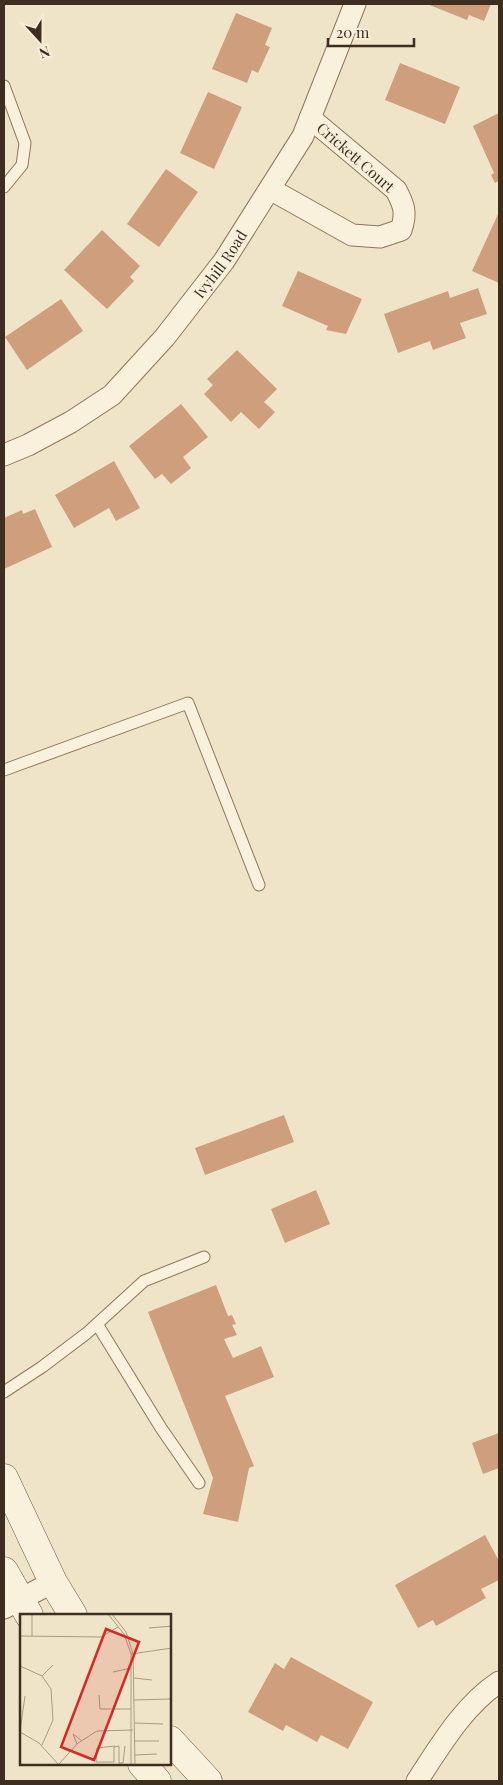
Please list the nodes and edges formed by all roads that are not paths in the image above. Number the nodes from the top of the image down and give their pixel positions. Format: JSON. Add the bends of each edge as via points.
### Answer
{"nodes":[{"id":1,"x":355,"y":4,"type":"edge"},
{"id":2,"x":4,"y":86,"type":"edge"},
{"id":3,"x":310,"y":118,"type":"junction"},
{"id":4,"x":4,"y":187,"type":"edge"},
{"id":5,"x":270,"y":189,"type":"junction"},
{"id":6,"x":4,"y":455,"type":"edge"},
{"id":7,"x":4,"y":770,"type":"edge"},
{"id":8,"x":258,"y":885,"type":"dead end"},
{"id":9,"x":204,"y":1258,"type":"dead end"},
{"id":10,"x":97,"y":1324,"type":"junction"},
{"id":11,"x":4,"y":1392,"type":"edge"},
{"id":12,"x":4,"y":1478,"type":"edge"},
{"id":13,"x":199,"y":1483,"type":"dead end"},
{"id":14,"x":4,"y":1571,"type":"edge"},
{"id":15,"x":53,"y":1582,"type":"junction"},
{"id":16,"x":17,"y":1608,"type":"edge"},
{"id":17,"x":72,"y":1614,"type":"edge"},
{"id":18,"x":499,"y":1682,"type":"edge"},
{"id":19,"x":171,"y":1741,"type":"edge"},
{"id":20,"x":143,"y":1765,"type":"edge"},
{"id":21,"x":157,"y":1781,"type":"edge"},
{"id":22,"x":208,"y":1781,"type":"edge"},
{"id":23,"x":417,"y":1781,"type":"edge"}],
"edges":[{"from":1,"to":3,"type":"street","name":"Ivyhill Road"},
{"from":2,"to":4,"type":"lane","via":[[25,143],[22,165]]},
{"from":3,"to":5,"type":"street","name":"Ivyhill Road","via":[[303,136]]},
{"from":3,"to":5,"type":"street","name":"Crickett Court","via":[[396,190],[406,216],[401,230],[380,237],[352,235]]},
{"from":5,"to":6,"type":"street","name":"Ivyhill Road","via":[[224,261],[165,337],[112,394],[71,422]]},
{"from":7,"to":8,"type":"lane","via":[[188,703]]},
{"from":9,"to":10,"type":"lane","via":[[144,1281]]},
{"from":10,"to":11,"type":"lane"},
{"from":10,"to":13,"type":"lane"},
{"from":12,"to":15,"type":"main road"},
{"from":14,"to":16,"type":"main road"},
{"from":15,"to":16,"type":"street"},
{"from":15,"to":17,"type":"main road"},
{"from":18,"to":23,"type":"street","via":[[481,1694]]},
{"from":19,"to":22,"type":"main road"},
{"from":20,"to":21,"type":"main road"}]}
